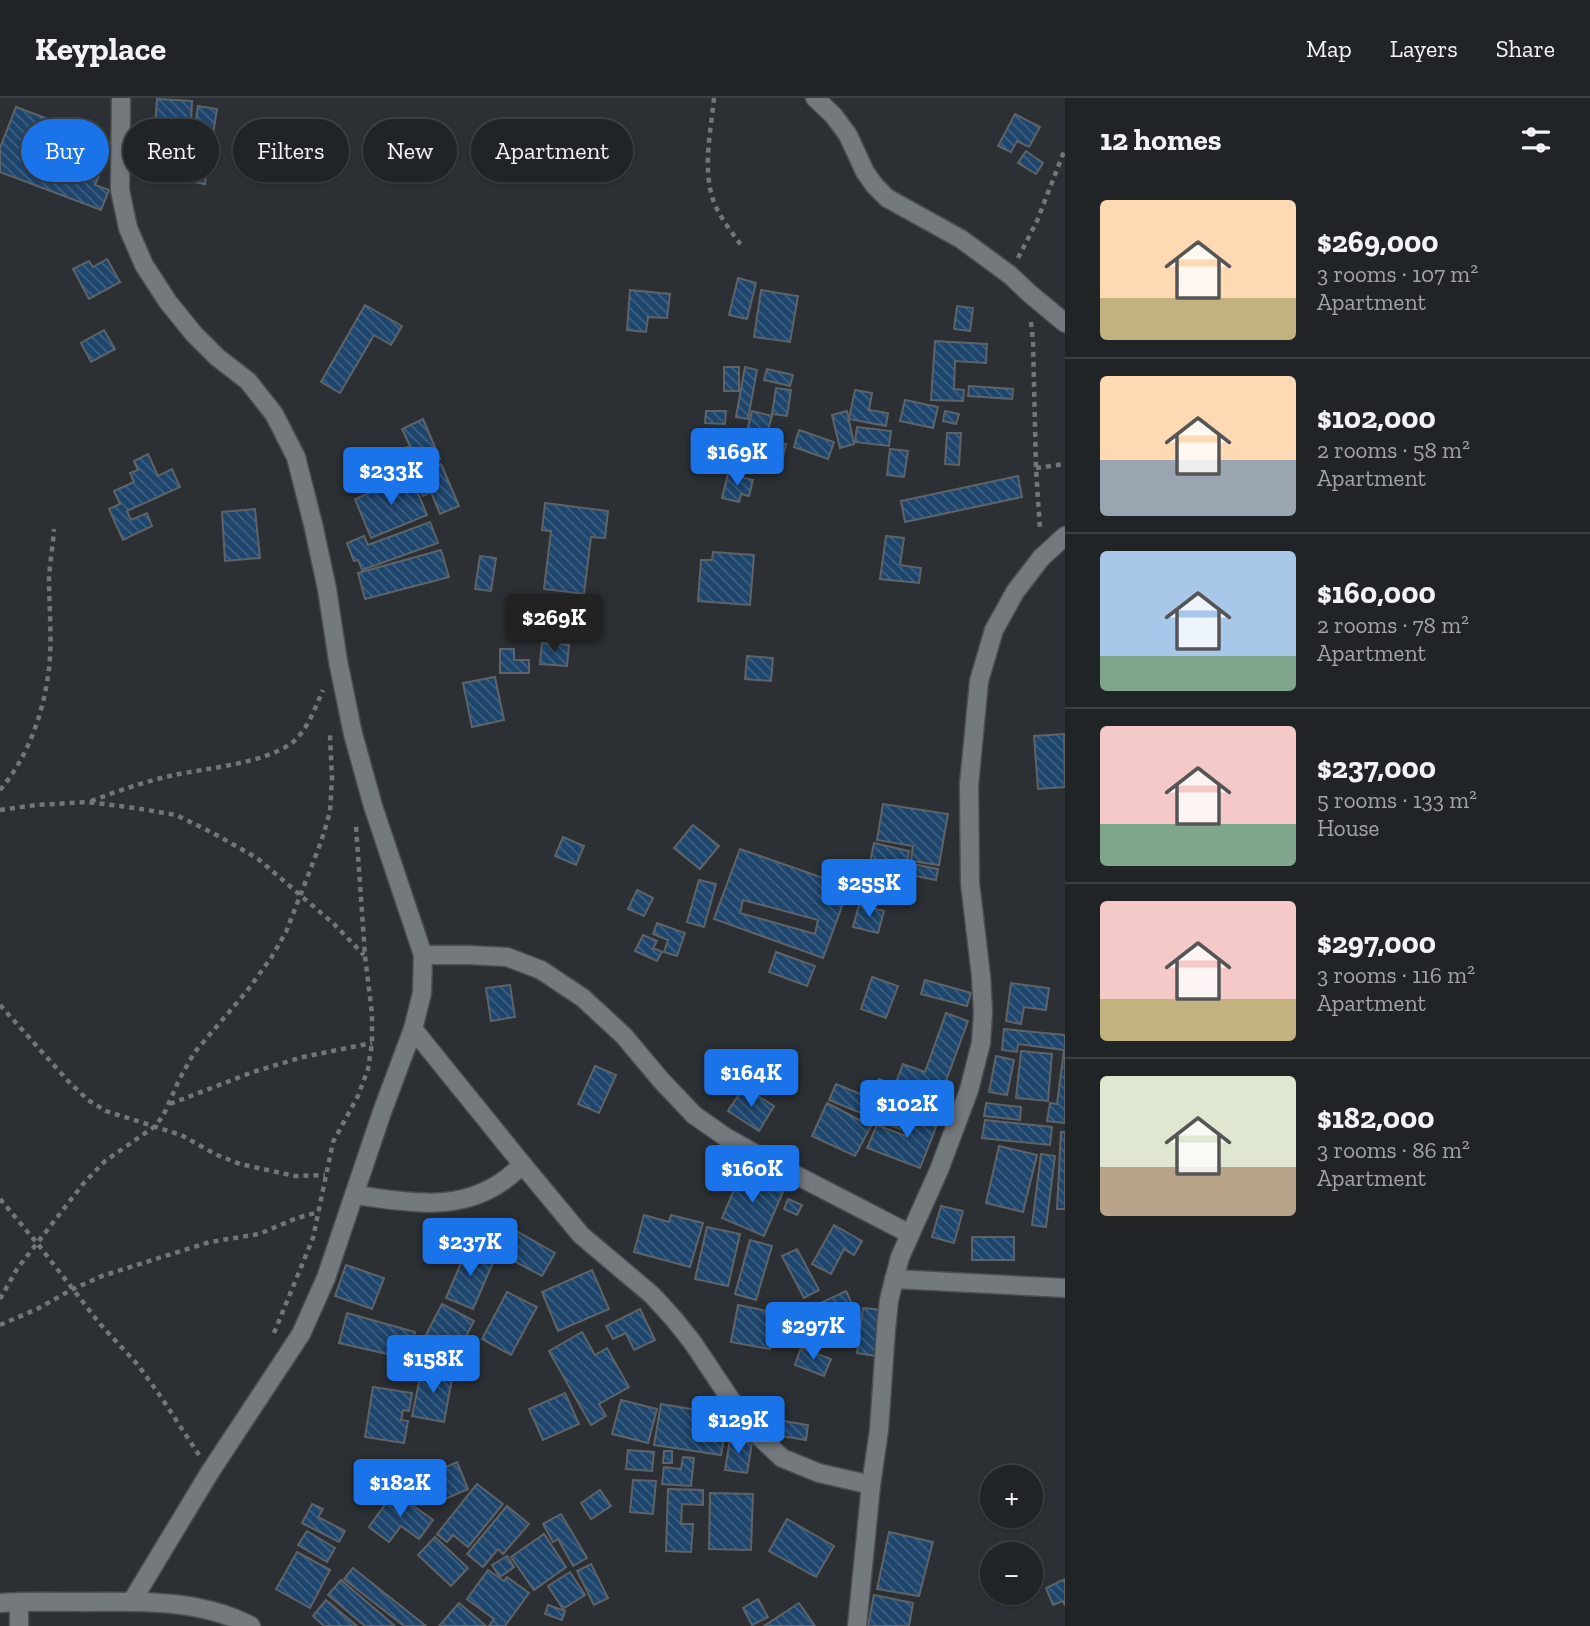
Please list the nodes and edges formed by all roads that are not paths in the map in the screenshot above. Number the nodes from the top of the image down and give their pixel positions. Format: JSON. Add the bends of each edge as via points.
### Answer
{"nodes":[{"id":1,"x":121,"y":98,"type":"edge"},
{"id":2,"x":815,"y":98,"type":"edge"},
{"id":3,"x":1065,"y":323,"type":"edge"},
{"id":4,"x":1065,"y":536,"type":"edge"},
{"id":5,"x":423,"y":956,"type":"junction"},
{"id":6,"x":414,"y":1029,"type":"junction"},
{"id":7,"x":523,"y":1166,"type":"junction"},
{"id":8,"x":355,"y":1195,"type":"junction"},
{"id":9,"x":910,"y":1234,"type":"junction"},
{"id":10,"x":894,"y":1279,"type":"junction"},
{"id":11,"x":1065,"y":1288,"type":"edge"},
{"id":12,"x":871,"y":1485,"type":"junction"},
{"id":13,"x":132,"y":1601,"type":"junction"},
{"id":14,"x":19,"y":1602,"type":"junction"},
{"id":15,"x":0,"y":1603,"type":"edge"},
{"id":16,"x":19,"y":1626,"type":"edge"},
{"id":17,"x":251,"y":1626,"type":"edge"},
{"id":18,"x":857,"y":1626,"type":"edge"}],
"edges":[{"from":1,"to":5,"type":"street","via":[[120,190],[128,228],[144,265],[194,334],[248,381],[274,414],[296,457],[327,589],[353,734]]},
{"from":2,"to":3,"type":"street","via":[[848,135],[865,172],[887,198],[961,239]]},
{"from":4,"to":9,"type":"street","via":[[1015,592],[994,631],[979,681],[969,785],[970,883],[981,976],[981,1043],[969,1090]]},
{"from":5,"to":6,"type":"street","via":[[422,993]]},
{"from":5,"to":9,"type":"street","via":[[507,957],[541,970],[583,998],[624,1036],[694,1115],[765,1159]]},
{"from":6,"to":7,"type":"street"},
{"from":6,"to":8,"type":"street"},
{"from":7,"to":8,"type":"street","via":[[498,1185],[450,1202],[422,1204]]},
{"from":7,"to":12,"type":"street","via":[[581,1235],[674,1319],[749,1427],[782,1458],[819,1473]]},
{"from":8,"to":13,"type":"street","via":[[301,1334]]},
{"from":9,"to":10,"type":"street"},
{"from":10,"to":11,"type":"street"},
{"from":10,"to":12,"type":"street"},
{"from":12,"to":18,"type":"street"},
{"from":13,"to":14,"type":"street"},
{"from":13,"to":17,"type":"street","via":[[191,1607]]},
{"from":14,"to":15,"type":"street"},
{"from":14,"to":16,"type":"street"}]}
